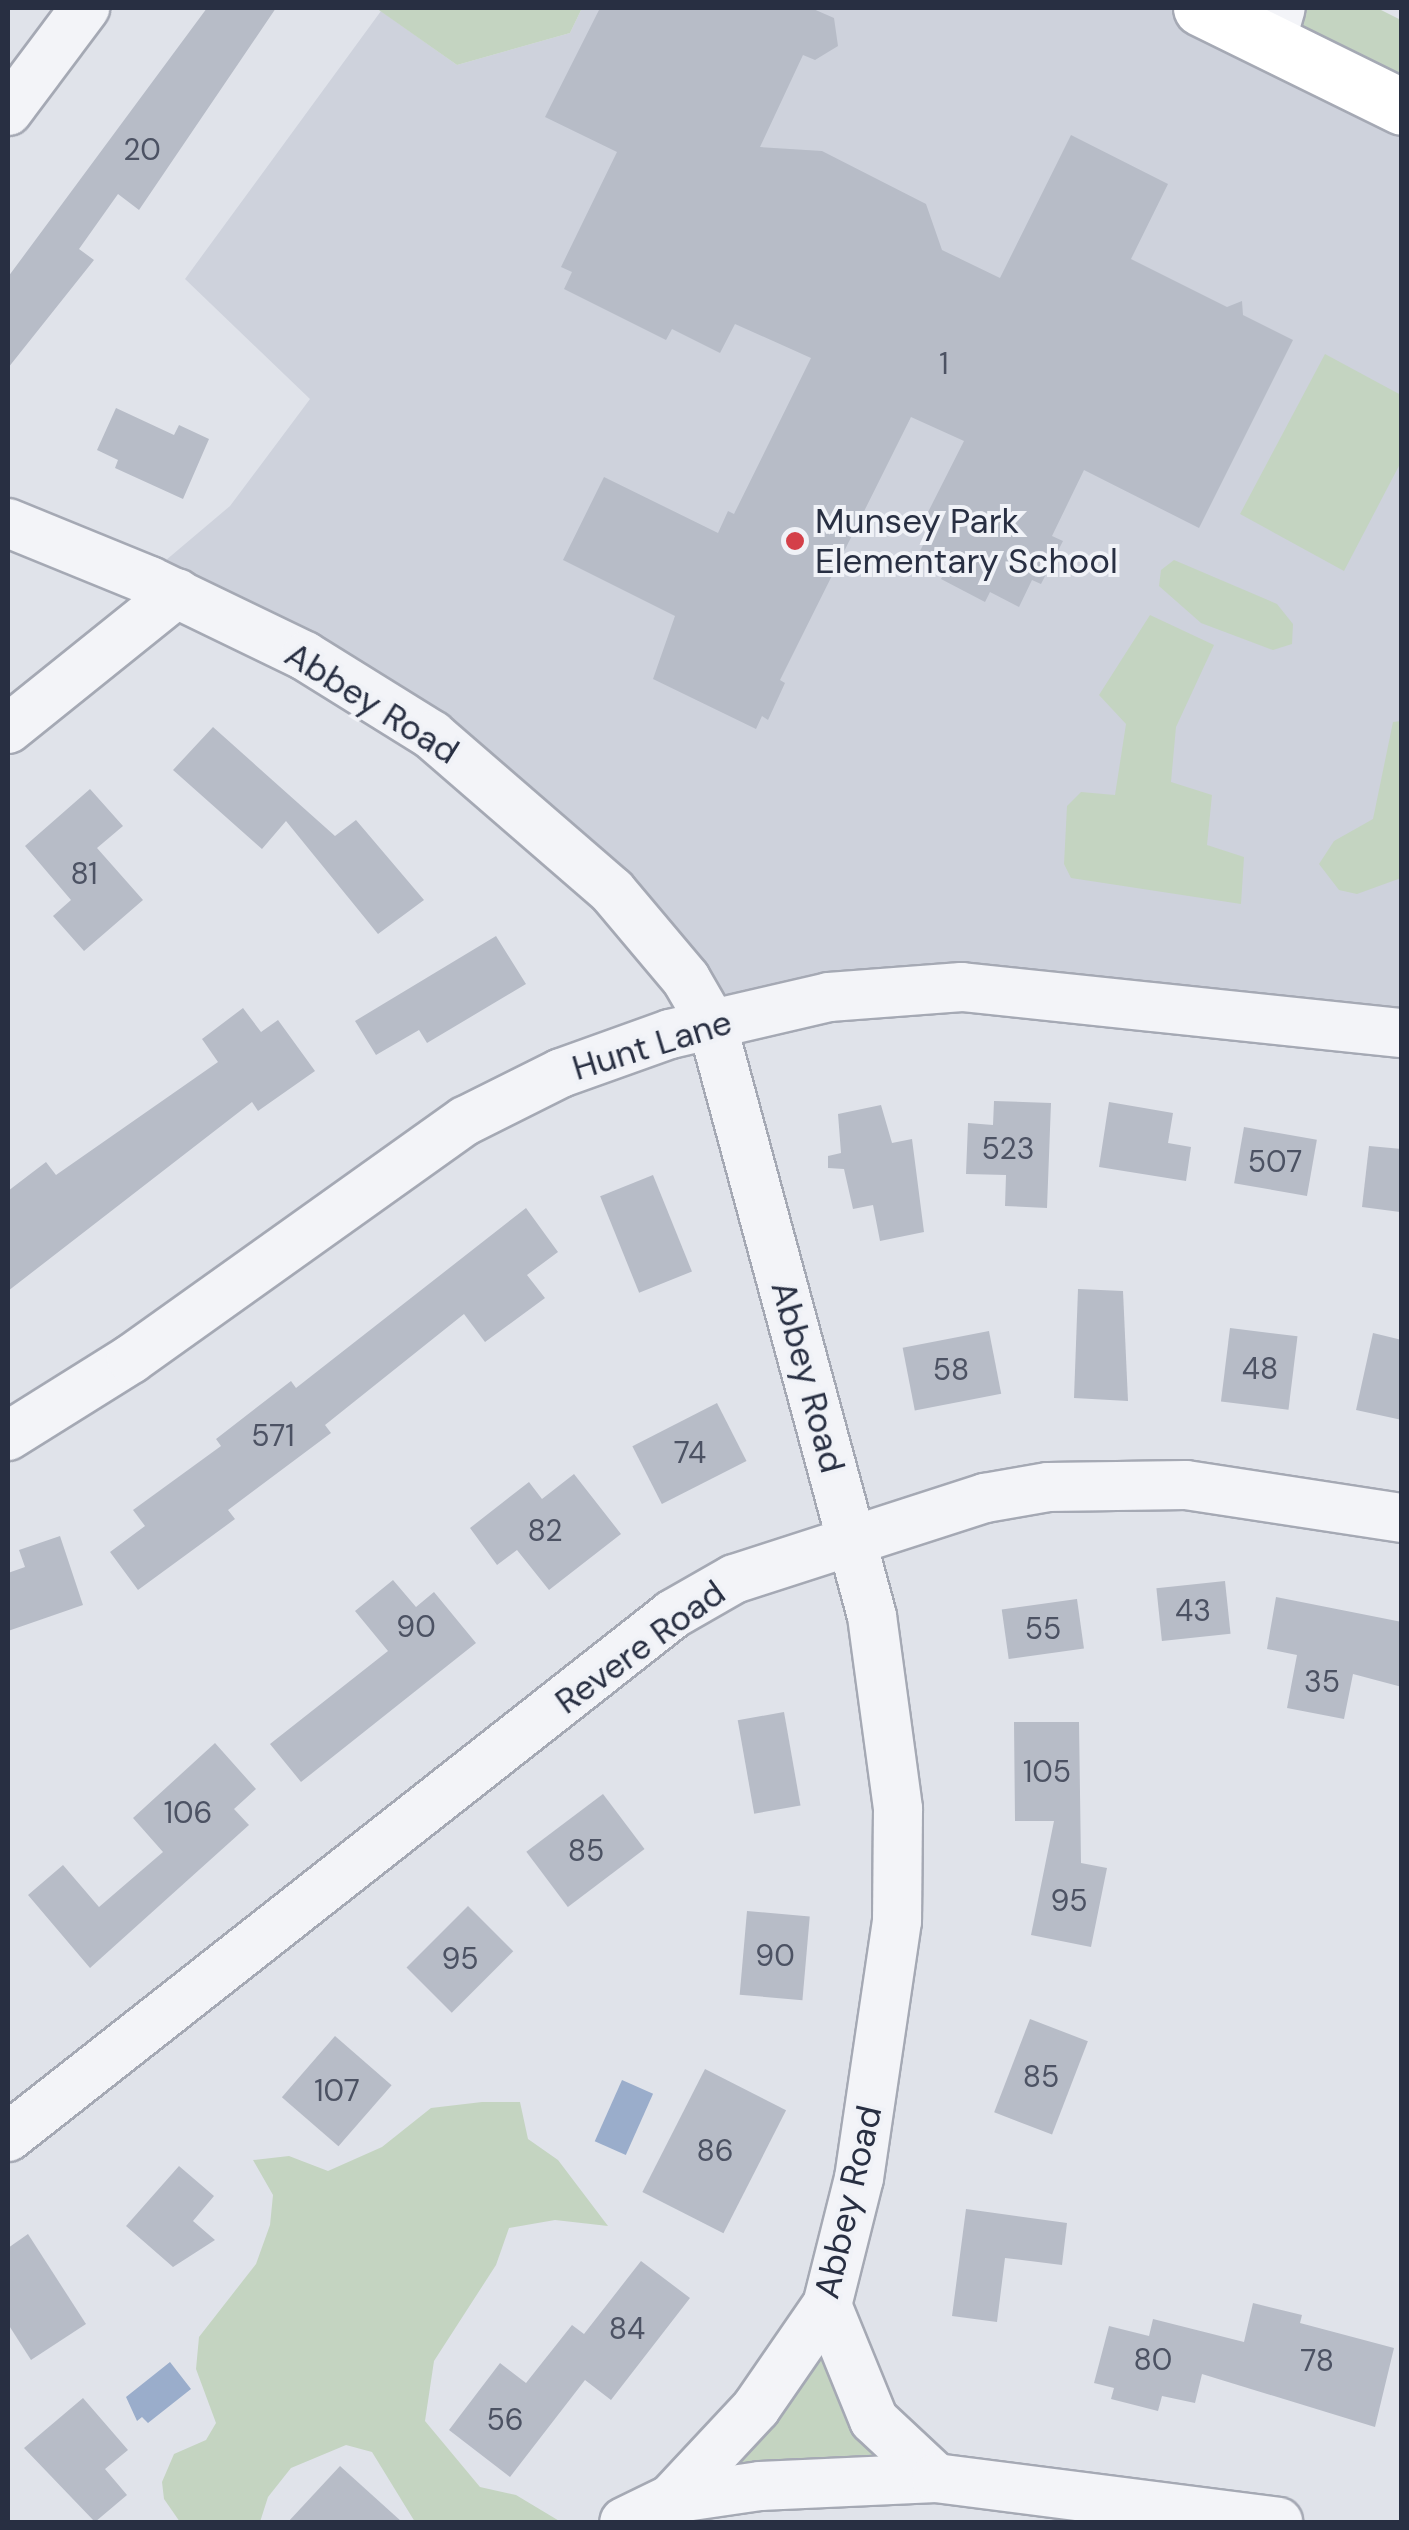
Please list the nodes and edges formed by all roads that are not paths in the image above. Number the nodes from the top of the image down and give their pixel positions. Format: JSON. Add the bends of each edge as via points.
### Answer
{"nodes":[{"id":1,"x":84,"y":8,"type":"edge"},
{"id":2,"x":1202,"y":8,"type":"edge"},
{"id":3,"x":1276,"y":25,"type":"edge"},
{"id":4,"x":1402,"y":107,"type":"edge"},
{"id":5,"x":8,"y":111,"type":"edge"},
{"id":6,"x":8,"y":523,"type":"edge"},
{"id":7,"x":177,"y":593,"type":"junction"},
{"id":8,"x":8,"y":729,"type":"edge"},
{"id":9,"x":712,"y":1024,"type":"junction"},
{"id":10,"x":1402,"y":1033,"type":"edge"},
{"id":11,"x":8,"y":1436,"type":"edge"},
{"id":12,"x":1402,"y":1518,"type":"edge"},
{"id":13,"x":851,"y":1538,"type":"junction"},
{"id":14,"x":8,"y":2136,"type":"edge"},
{"id":15,"x":827,"y":2306,"type":"junction"},
{"id":16,"x":936,"y":2478,"type":"junction"},
{"id":17,"x":672,"y":2499,"type":"junction"},
{"id":18,"x":624,"y":2522,"type":"edge"},
{"id":19,"x":1278,"y":2522,"type":"edge"}],
"edges":[{"from":1,"to":5,"type":"street"},
{"from":2,"to":3,"type":"main road"},
{"from":3,"to":4,"type":"main road"},
{"from":6,"to":7,"type":"street","name":"Abbey Road"},
{"from":7,"to":8,"type":"street"},
{"from":7,"to":9,"type":"street","name":"Abbey Road","via":[[375,698],[509,796],[632,914],[686,979]]},
{"from":9,"to":10,"type":"street","name":"Hunt Lane","via":[[829,997],[962,987]]},
{"from":9,"to":11,"type":"street","name":"Hunt Lane","via":[[613,1052],[466,1121],[130,1359]]},
{"from":9,"to":13,"type":"street","name":"Abbey Road"},
{"from":12,"to":13,"type":"street","name":"Revere Road","via":[[1186,1485],[1048,1488],[984,1498]]},
{"from":13,"to":14,"type":"street","name":"Revere Road","via":[[734,1579],[673,1614]]},
{"from":13,"to":15,"type":"street","name":"Abbey Road","via":[[889,1715],[898,1809],[897,1921],[859,2178]]},
{"from":15,"to":16,"type":"street","via":[[874,2420]]},
{"from":15,"to":17,"type":"street","name":"Abbey Road","via":[[756,2408]]},
{"from":16,"to":17,"type":"street","via":[[760,2486]]},
{"from":16,"to":19,"type":"street"},
{"from":17,"to":18,"type":"street","name":"Abbey Road"}]}
